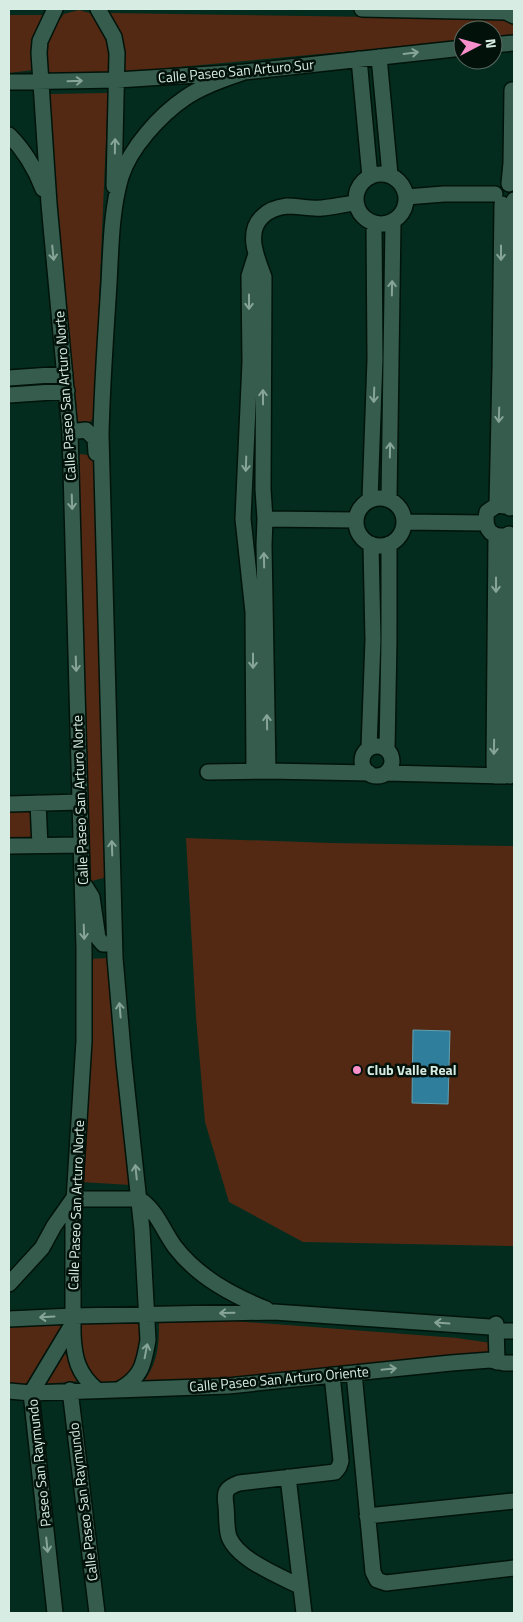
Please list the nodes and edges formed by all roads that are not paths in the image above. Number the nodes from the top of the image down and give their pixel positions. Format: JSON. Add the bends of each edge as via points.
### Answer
{"nodes":[{"id":1,"x":55,"y":9,"type":"edge"},
{"id":2,"x":98,"y":9,"type":"edge"},
{"id":3,"x":362,"y":9,"type":"edge"},
{"id":4,"x":514,"y":16,"type":"edge"},
{"id":5,"x":453,"y":49,"type":"edge"},
{"id":6,"x":379,"y":56,"type":"junction"},
{"id":7,"x":359,"y":59,"type":"junction"},
{"id":8,"x":244,"y":72,"type":"junction"},
{"id":9,"x":117,"y":80,"type":"junction"},
{"id":10,"x":9,"y":82,"type":"edge"},
{"id":11,"x":41,"y":82,"type":"junction"},
{"id":12,"x":512,"y":90,"type":"dead end"},
{"id":13,"x":9,"y":135,"type":"edge"},
{"id":14,"x":390,"y":176,"type":"junction"},
{"id":15,"x":370,"y":177,"type":"junction"},
{"id":16,"x":511,"y":186,"type":"edge"},
{"id":17,"x":406,"y":197,"type":"junction"},
{"id":18,"x":506,"y":199,"type":"edge"},
{"id":19,"x":356,"y":203,"type":"junction"},
{"id":20,"x":49,"y":204,"type":"junction"},
{"id":21,"x":114,"y":212,"type":"junction"},
{"id":22,"x":393,"y":222,"type":"junction"},
{"id":23,"x":374,"y":224,"type":"junction"},
{"id":24,"x":375,"y":359,"type":"junction"},
{"id":25,"x":391,"y":359,"type":"junction"},
{"id":26,"x":257,"y":362,"type":"junction"},
{"id":27,"x":65,"y":374,"type":"junction"},
{"id":28,"x":9,"y":378,"type":"edge"},
{"id":29,"x":67,"y":391,"type":"junction"},
{"id":30,"x":9,"y":395,"type":"edge"},
{"id":31,"x":70,"y":432,"type":"junction"},
{"id":32,"x":102,"y":488,"type":"junction"},
{"id":33,"x":370,"y":499,"type":"junction"},
{"id":34,"x":389,"y":499,"type":"junction"},
{"id":35,"x":244,"y":502,"type":"junction"},
{"id":36,"x":264,"y":502,"type":"junction"},
{"id":37,"x":507,"y":509,"type":"edge"},
{"id":38,"x":265,"y":519,"type":"junction"},
{"id":39,"x":355,"y":520,"type":"junction"},
{"id":40,"x":404,"y":522,"type":"junction"},
{"id":41,"x":485,"y":523,"type":"junction"},
{"id":42,"x":506,"y":532,"type":"edge"},
{"id":43,"x":264,"y":537,"type":"junction"},
{"id":44,"x":245,"y":538,"type":"junction"},
{"id":45,"x":371,"y":544,"type":"junction"},
{"id":46,"x":388,"y":544,"type":"junction"},
{"id":47,"x":259,"y":634,"type":"junction"},
{"id":48,"x":373,"y":640,"type":"junction"},
{"id":49,"x":389,"y":640,"type":"junction"},
{"id":50,"x":370,"y":748,"type":"junction"},
{"id":51,"x":387,"y":750,"type":"junction"},
{"id":52,"x":261,"y":771,"type":"junction"},
{"id":53,"x":208,"y":772,"type":"dead end"},
{"id":54,"x":369,"y":773,"type":"junction"},
{"id":55,"x":386,"y":773,"type":"junction"},
{"id":56,"x":506,"y":776,"type":"edge"},
{"id":57,"x":80,"y":802,"type":"junction"},
{"id":58,"x":38,"y":803,"type":"junction"},
{"id":59,"x":9,"y":804,"type":"edge"},
{"id":60,"x":81,"y":845,"type":"junction"},
{"id":61,"x":9,"y":846,"type":"edge"},
{"id":62,"x":40,"y":846,"type":"junction"},
{"id":63,"x":82,"y":883,"type":"junction"},
{"id":64,"x":114,"y":943,"type":"junction"},
{"id":65,"x":74,"y":1199,"type":"junction"},
{"id":66,"x":139,"y":1199,"type":"junction"},
{"id":67,"x":9,"y":1284,"type":"edge"},
{"id":68,"x":274,"y":1312,"type":"junction"},
{"id":69,"x":148,"y":1314,"type":"junction"},
{"id":70,"x":9,"y":1319,"type":"edge"},
{"id":71,"x":73,"y":1319,"type":"junction"},
{"id":72,"x":514,"y":1322,"type":"edge"},
{"id":73,"x":494,"y":1327,"type":"junction"},
{"id":74,"x":514,"y":1331,"type":"edge"},
{"id":75,"x":514,"y":1353,"type":"edge"},
{"id":76,"x":495,"y":1360,"type":"junction"},
{"id":77,"x":514,"y":1363,"type":"edge"},
{"id":78,"x":354,"y":1373,"type":"junction"},
{"id":79,"x":332,"y":1375,"type":"junction"},
{"id":80,"x":120,"y":1389,"type":"junction"},
{"id":81,"x":70,"y":1390,"type":"junction"},
{"id":82,"x":97,"y":1390,"type":"junction"},
{"id":83,"x":9,"y":1391,"type":"edge"},
{"id":84,"x":31,"y":1393,"type":"junction"},
{"id":85,"x":288,"y":1477,"type":"junction"},
{"id":86,"x":514,"y":1501,"type":"edge"},
{"id":87,"x":367,"y":1516,"type":"junction"},
{"id":88,"x":514,"y":1568,"type":"edge"},
{"id":89,"x":301,"y":1587,"type":"junction"},
{"id":90,"x":55,"y":1613,"type":"edge"},
{"id":91,"x":97,"y":1613,"type":"edge"},
{"id":92,"x":304,"y":1613,"type":"edge"}],
"edges":[{"from":1,"to":11,"type":"street","name":"Calle Paseo San Arturo Norte","via":[[40,41]]},
{"from":2,"to":9,"type":"street","via":[[114,37]]},
{"from":3,"to":4,"type":"street","via":[[506,12]]},
{"from":6,"to":5,"type":"street","name":"Calle Paseo San Arturo Sur","one_way":true},
{"from":6,"to":7,"type":"street","name":"Calle Paseo San Arturo Sur"},
{"from":6,"to":14,"type":"street"},
{"from":7,"to":8,"type":"street","name":"Calle Paseo San Arturo Sur"},
{"from":7,"to":15,"type":"street"},
{"from":8,"to":9,"type":"street","name":"Calle Paseo San Arturo Sur"},
{"from":8,"to":21,"type":"street","via":[[186,97],[164,115],[136,148],[125,169]]},
{"from":11,"to":9,"type":"street","name":"Calle Paseo San Arturo Sur","one_way":true},
{"from":21,"to":9,"type":"street","one_way":true},
{"from":10,"to":11,"type":"street","name":"Calle Paseo San Arturo Sur"},
{"from":11,"to":20,"type":"street","name":"Calle Paseo San Arturo Norte"},
{"from":12,"to":16,"type":"street"},
{"from":13,"to":20,"type":"street","name":"Calle Paseo San Arturo Norte","via":[[37,172]]},
{"from":14,"to":15,"type":"street"},
{"from":14,"to":17,"type":"street","via":[[398,180]]},
{"from":15,"to":19,"type":"street","via":[[357,192]]},
{"from":16,"to":18,"type":"street","via":[[499,185]]},
{"from":17,"to":18,"type":"street","via":[[444,194]]},
{"from":17,"to":22,"type":"street","via":[[405,207]]},
{"from":18,"to":37,"type":"street","via":[[506,369],[512,438]]},
{"from":19,"to":23,"type":"street","via":[[359,212]]},
{"from":19,"to":26,"type":"street","via":[[322,208],[287,206],[274,209],[256,223],[253,237],[264,277]]},
{"from":20,"to":27,"type":"street","name":"Calle Paseo San Arturo Norte","one_way":true},
{"from":21,"to":32,"type":"street","via":[[102,384]]},
{"from":22,"to":23,"type":"street"},
{"from":25,"to":22,"type":"street","one_way":true},
{"from":23,"to":24,"type":"street"},
{"from":24,"to":25,"type":"street"},
{"from":24,"to":33,"type":"street","one_way":true},
{"from":34,"to":25,"type":"street","one_way":true},
{"from":26,"to":35,"type":"street","one_way":true},
{"from":36,"to":26,"type":"street","one_way":true},
{"from":27,"to":28,"type":"street"},
{"from":27,"to":29,"type":"street","name":"Calle Paseo San Arturo Norte"},
{"from":29,"to":30,"type":"street"},
{"from":29,"to":31,"type":"street","name":"Calle Paseo San Arturo Norte"},
{"from":31,"to":32,"type":"street","via":[[86,430],[95,439],[98,482]]},
{"from":31,"to":57,"type":"street","name":"Calle Paseo San Arturo Norte","one_way":true},
{"from":64,"to":32,"type":"street","one_way":true},
{"from":33,"to":34,"type":"street"},
{"from":33,"to":39,"type":"street","via":[[363,504]]},
{"from":34,"to":40,"type":"street","via":[[397,504]]},
{"from":35,"to":36,"type":"street","via":[[254,499]]},
{"from":35,"to":44,"type":"street"},
{"from":36,"to":38,"type":"street"},
{"from":37,"to":41,"type":"street","via":[[487,512]]},
{"from":38,"to":39,"type":"street"},
{"from":38,"to":43,"type":"street"},
{"from":39,"to":45,"type":"street","via":[[359,535]]},
{"from":40,"to":41,"type":"street"},
{"from":40,"to":46,"type":"street","via":[[397,540]]},
{"from":41,"to":42,"type":"street","via":[[489,531]]},
{"from":42,"to":56,"type":"street","via":[[501,642]]},
{"from":43,"to":44,"type":"street","via":[[255,540]]},
{"from":47,"to":43,"type":"street","one_way":true},
{"from":44,"to":47,"type":"street","via":[[253,612]]},
{"from":45,"to":46,"type":"street"},
{"from":45,"to":48,"type":"street"},
{"from":46,"to":49,"type":"street"},
{"from":47,"to":52,"type":"street"},
{"from":48,"to":49,"type":"street"},
{"from":48,"to":50,"type":"street"},
{"from":49,"to":51,"type":"street"},
{"from":50,"to":51,"type":"street","via":[[378,746]]},
{"from":50,"to":54,"type":"street","via":[[362,760]]},
{"from":51,"to":55,"type":"street","via":[[392,762]]},
{"from":52,"to":53,"type":"street"},
{"from":52,"to":54,"type":"street"},
{"from":54,"to":55,"type":"street","via":[[381,776]]},
{"from":55,"to":56,"type":"street"},
{"from":57,"to":58,"type":"street"},
{"from":57,"to":60,"type":"street","name":"Calle Paseo San Arturo Norte"},
{"from":58,"to":59,"type":"street"},
{"from":58,"to":62,"type":"street"},
{"from":60,"to":62,"type":"street"},
{"from":60,"to":63,"type":"street","name":"Calle Paseo San Arturo Norte"},
{"from":61,"to":62,"type":"street"},
{"from":63,"to":64,"type":"street","via":[[92,897],[98,938],[103,944]]},
{"from":63,"to":65,"type":"street","name":"Calle Paseo San Arturo Norte","one_way":true,"via":[[84,1041]]},
{"from":66,"to":64,"type":"street","one_way":true},
{"from":65,"to":66,"type":"street"},
{"from":65,"to":67,"type":"street","via":[[42,1248]]},
{"from":65,"to":71,"type":"street","name":"Calle Paseo San Arturo Norte"},
{"from":66,"to":68,"type":"street","via":[[154,1212],[176,1249],[201,1273],[227,1292]]},
{"from":66,"to":69,"type":"street"},
{"from":68,"to":69,"type":"street","one_way":true},
{"from":73,"to":68,"type":"street","one_way":true},
{"from":69,"to":71,"type":"street"},
{"from":80,"to":69,"type":"street","one_way":true,"via":[[132,1383],[145,1358]]},
{"from":71,"to":70,"type":"street","one_way":true},
{"from":71,"to":82,"type":"street","name":"Calle Paseo San Arturo Norte","via":[[74,1348],[79,1368]]},
{"from":71,"to":84,"type":"street","name":"Paseo San Raymundo"},
{"from":72,"to":73,"type":"street","via":[[502,1322]]},
{"from":73,"to":74,"type":"street"},
{"from":73,"to":76,"type":"street"},
{"from":75,"to":76,"type":"street","name":"Calle Paseo San Arturo Oriente","via":[[506,1353]]},
{"from":76,"to":77,"type":"street","name":"Calle Paseo San Arturo Oriente"},
{"from":78,"to":76,"type":"street","name":"Calle Paseo San Arturo Oriente","one_way":true},
{"from":78,"to":79,"type":"street","name":"Calle Paseo San Arturo Oriente"},
{"from":78,"to":87,"type":"street"},
{"from":79,"to":80,"type":"street","name":"Calle Paseo San Arturo Oriente","via":[[228,1386]]},
{"from":79,"to":85,"type":"street","via":[[339,1467],[335,1472]]},
{"from":80,"to":82,"type":"street","name":"Calle Paseo San Arturo Oriente"},
{"from":81,"to":82,"type":"street","name":"Calle Paseo San Arturo Oriente"},
{"from":81,"to":84,"type":"street","name":"Calle Paseo San Arturo Oriente"},
{"from":81,"to":91,"type":"street","name":"Calle Paseo San Raymundo"},
{"from":83,"to":84,"type":"street","name":"Calle Paseo San Arturo Oriente"},
{"from":84,"to":90,"type":"street","name":"Paseo San Raymundo","one_way":true},
{"from":85,"to":89,"type":"street"},
{"from":85,"to":89,"type":"street","via":[[238,1482],[229,1486],[225,1494],[229,1536],[238,1551]]},
{"from":86,"to":87,"type":"street"},
{"from":87,"to":88,"type":"street","via":[[373,1572],[377,1580],[386,1583]]},
{"from":89,"to":92,"type":"street"}]}
